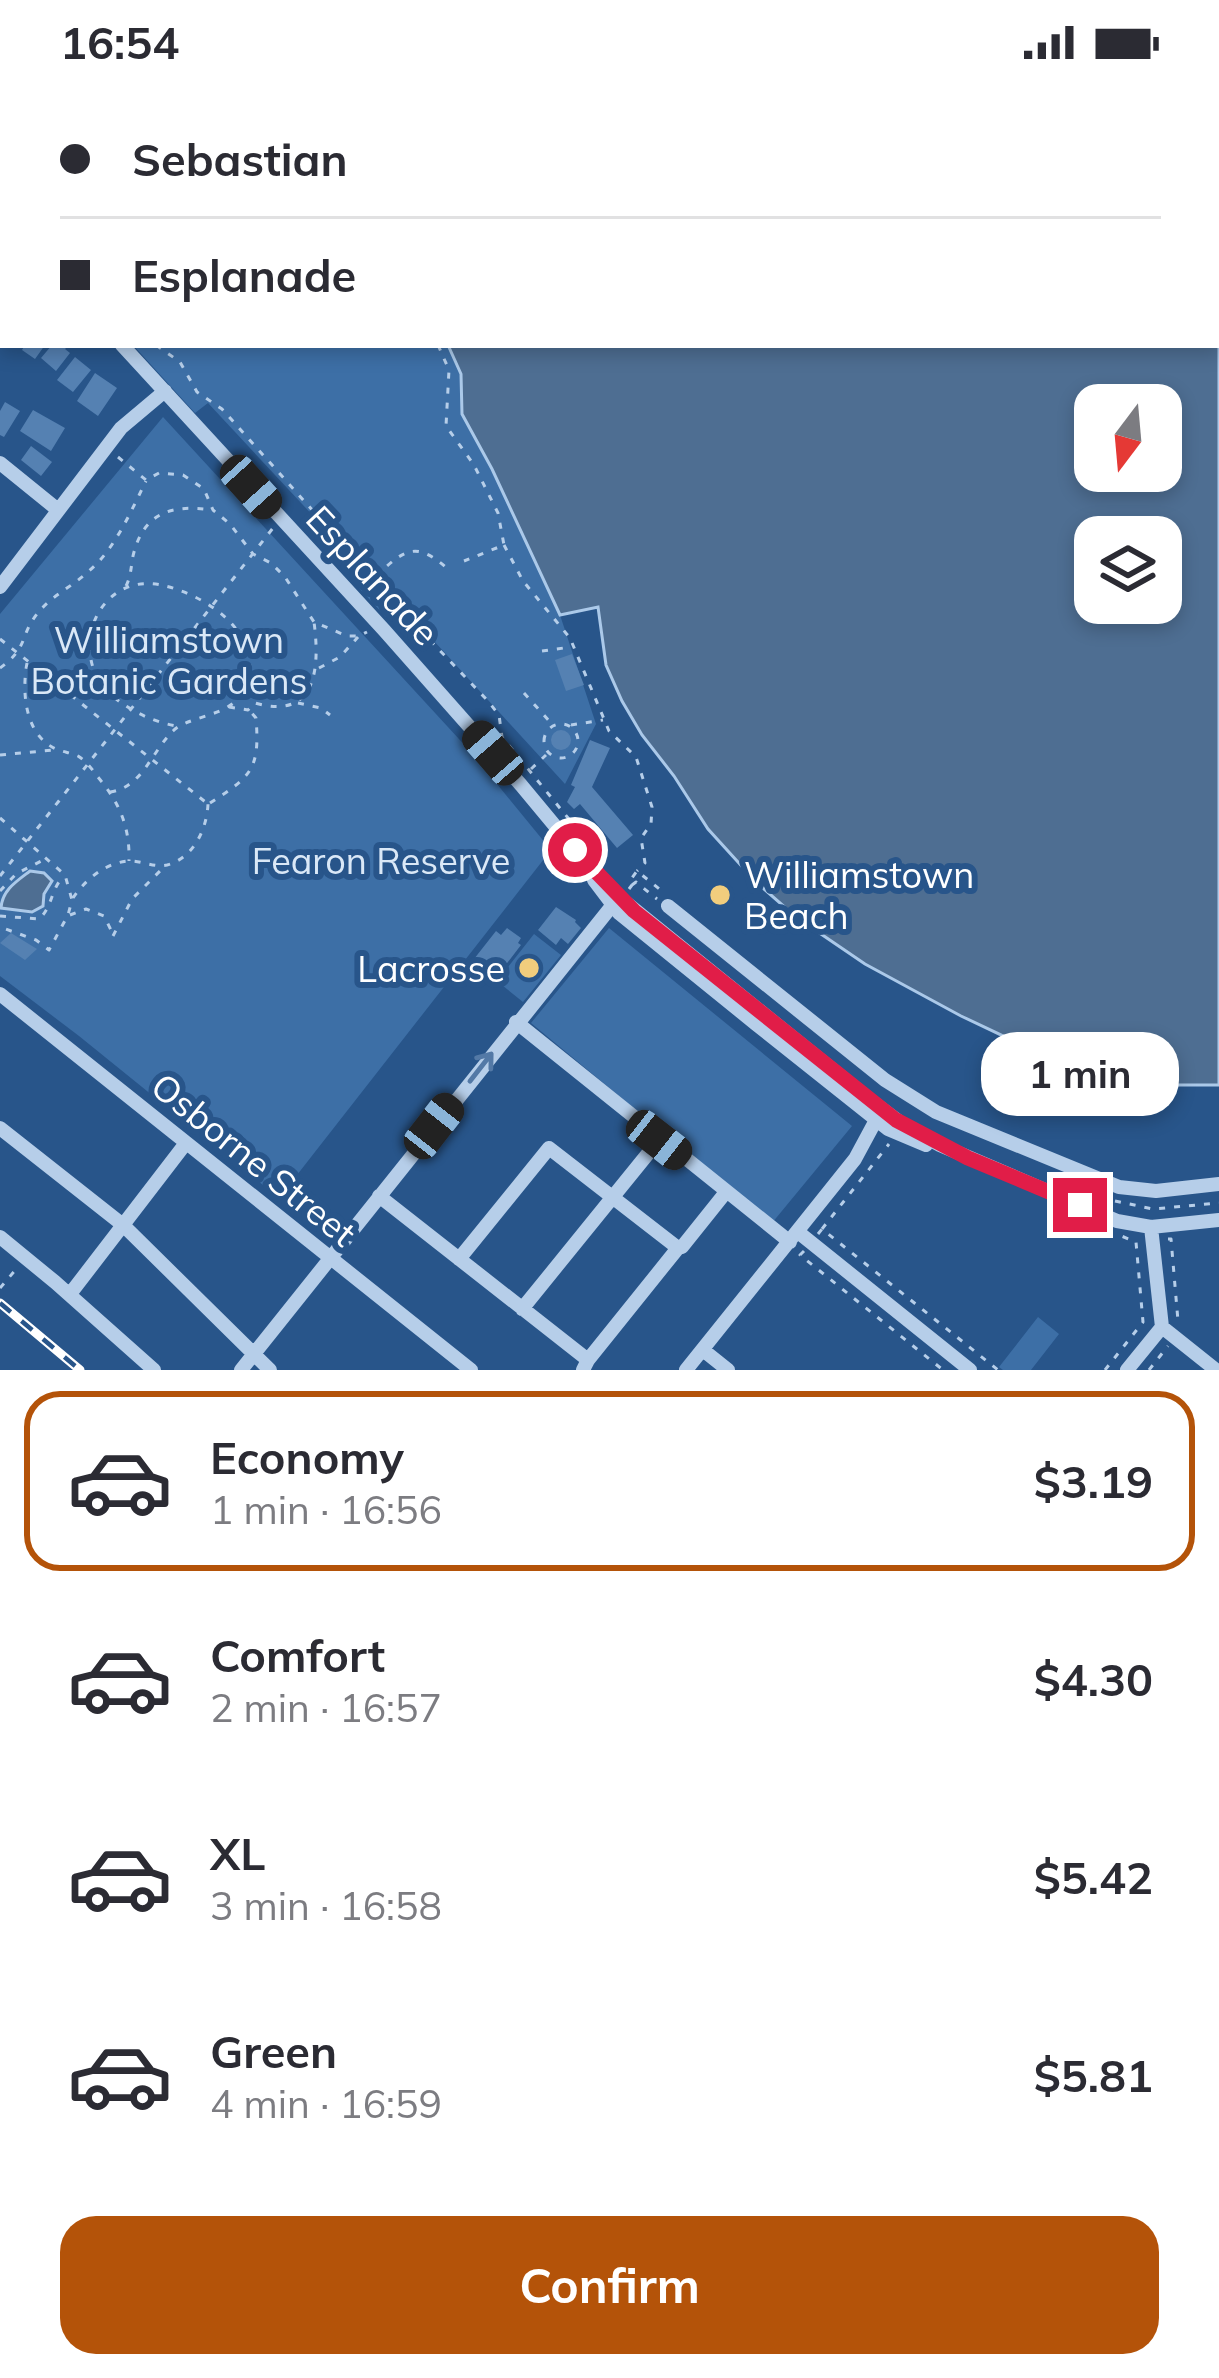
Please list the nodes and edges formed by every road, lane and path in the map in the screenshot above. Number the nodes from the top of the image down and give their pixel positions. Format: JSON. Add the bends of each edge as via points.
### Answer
{"nodes":[{"id":1,"x":125,"y":348,"type":"edge"},
{"id":2,"x":160,"y":348,"type":"edge"},
{"id":3,"x":439,"y":348,"type":"edge"},
{"id":4,"x":165,"y":391,"type":"junction"},
{"id":5,"x":107,"y":448,"type":"junction"},
{"id":6,"x":0,"y":463,"type":"edge"},
{"id":7,"x":146,"y":480,"type":"junction"},
{"id":8,"x":58,"y":509,"type":"junction"},
{"id":9,"x":213,"y":510,"type":"junction"},
{"id":10,"x":280,"y":519,"type":"junction"},
{"id":11,"x":504,"y":545,"type":"junction"},
{"id":12,"x":253,"y":554,"type":"junction"},
{"id":13,"x":464,"y":561,"type":"dead end"},
{"id":14,"x":448,"y":570,"type":"dead end"},
{"id":15,"x":374,"y":578,"type":"junction"},
{"id":16,"x":2,"y":580,"type":"edge"},
{"id":17,"x":125,"y":588,"type":"junction"},
{"id":18,"x":211,"y":606,"type":"junction"},
{"id":19,"x":314,"y":622,"type":"junction"},
{"id":20,"x":379,"y":624,"type":"junction"},
{"id":21,"x":359,"y":636,"type":"junction"},
{"id":22,"x":0,"y":639,"type":"edge"},
{"id":23,"x":573,"y":647,"type":"junction"},
{"id":24,"x":542,"y":651,"type":"dead end"},
{"id":25,"x":19,"y":654,"type":"junction"},
{"id":26,"x":28,"y":661,"type":"junction"},
{"id":27,"x":0,"y":668,"type":"edge"},
{"id":28,"x":317,"y":668,"type":"junction"},
{"id":29,"x":524,"y":693,"type":"dead end"},
{"id":30,"x":296,"y":702,"type":"junction"},
{"id":31,"x":227,"y":707,"type":"junction"},
{"id":32,"x":132,"y":709,"type":"junction"},
{"id":33,"x":248,"y":710,"type":"junction"},
{"id":34,"x":330,"y":715,"type":"dead end"},
{"id":35,"x":604,"y":719,"type":"junction"},
{"id":36,"x":162,"y":724,"type":"junction"},
{"id":37,"x":568,"y":725,"type":"junction"},
{"id":38,"x":177,"y":726,"type":"junction"},
{"id":39,"x":553,"y":726,"type":"junction"},
{"id":40,"x":116,"y":730,"type":"junction"},
{"id":41,"x":167,"y":737,"type":"junction"},
{"id":42,"x":56,"y":750,"type":"junction"},
{"id":43,"x":548,"y":753,"type":"junction"},
{"id":44,"x":0,"y":755,"type":"edge"},
{"id":45,"x":152,"y":758,"type":"junction"},
{"id":46,"x":88,"y":765,"type":"junction"},
{"id":47,"x":530,"y":770,"type":"junction"},
{"id":48,"x":124,"y":790,"type":"junction"},
{"id":49,"x":110,"y":792,"type":"junction"},
{"id":50,"x":117,"y":802,"type":"junction"},
{"id":51,"x":208,"y":804,"type":"junction"},
{"id":52,"x":0,"y":818,"type":"edge"},
{"id":53,"x":26,"y":844,"type":"junction"},
{"id":54,"x":600,"y":856,"type":"dead end"},
{"id":55,"x":47,"y":858,"type":"junction"},
{"id":56,"x":129,"y":861,"type":"junction"},
{"id":57,"x":166,"y":865,"type":"junction"},
{"id":58,"x":637,"y":871,"type":"junction"},
{"id":59,"x":65,"y":875,"type":"junction"},
{"id":60,"x":0,"y":876,"type":"edge"},
{"id":61,"x":0,"y":891,"type":"edge"},
{"id":62,"x":623,"y":895,"type":"junction"},
{"id":63,"x":72,"y":899,"type":"junction"},
{"id":64,"x":668,"y":899,"type":"junction"},
{"id":65,"x":0,"y":916,"type":"edge"},
{"id":66,"x":68,"y":916,"type":"junction"},
{"id":67,"x":0,"y":927,"type":"edge"},
{"id":68,"x":0,"y":994,"type":"edge"},
{"id":69,"x":516,"y":1022,"type":"junction"},
{"id":70,"x":886,"y":1125,"type":"junction"},
{"id":71,"x":0,"y":1128,"type":"edge"},
{"id":72,"x":659,"y":1140,"type":"junction"},
{"id":73,"x":186,"y":1143,"type":"junction"},
{"id":74,"x":1219,"y":1184,"type":"edge"},
{"id":75,"x":725,"y":1192,"type":"junction"},
{"id":76,"x":379,"y":1196,"type":"junction"},
{"id":77,"x":612,"y":1196,"type":"junction"},
{"id":78,"x":1115,"y":1201,"type":"dead end"},
{"id":79,"x":1219,"y":1203,"type":"edge"},
{"id":80,"x":1219,"y":1220,"type":"edge"},
{"id":81,"x":122,"y":1226,"type":"junction"},
{"id":82,"x":1151,"y":1227,"type":"junction"},
{"id":83,"x":822,"y":1229,"type":"dead end"},
{"id":84,"x":1114,"y":1233,"type":"dead end"},
{"id":85,"x":0,"y":1237,"type":"edge"},
{"id":86,"x":794,"y":1237,"type":"junction"},
{"id":87,"x":678,"y":1247,"type":"junction"},
{"id":88,"x":329,"y":1257,"type":"junction"},
{"id":89,"x":27,"y":1258,"type":"junction"},
{"id":90,"x":459,"y":1259,"type":"junction"},
{"id":91,"x":0,"y":1288,"type":"edge"},
{"id":92,"x":70,"y":1294,"type":"junction"},
{"id":93,"x":522,"y":1309,"type":"junction"},
{"id":94,"x":1162,"y":1327,"type":"junction"},
{"id":95,"x":703,"y":1350,"type":"junction"},
{"id":96,"x":254,"y":1354,"type":"junction"},
{"id":97,"x":585,"y":1365,"type":"edge"},
{"id":98,"x":154,"y":1370,"type":"edge"},
{"id":99,"x":241,"y":1370,"type":"edge"},
{"id":100,"x":269,"y":1370,"type":"edge"},
{"id":101,"x":471,"y":1370,"type":"edge"},
{"id":102,"x":686,"y":1370,"type":"edge"},
{"id":103,"x":728,"y":1370,"type":"edge"},
{"id":104,"x":970,"y":1370,"type":"edge"},
{"id":105,"x":1105,"y":1370,"type":"edge"},
{"id":106,"x":1127,"y":1370,"type":"edge"},
{"id":107,"x":1216,"y":1370,"type":"edge"}],
"edges":[{"from":1,"to":4,"type":"street","name":"Esplanade"},
{"from":2,"to":15,"type":"path"},
{"from":3,"to":11,"type":"path","via":[[449,370],[446,426],[498,513]]},
{"from":4,"to":5,"type":"street"},
{"from":4,"to":10,"type":"street","name":"Esplanade"},
{"from":5,"to":7,"type":"path"},
{"from":5,"to":8,"type":"street"},
{"from":6,"to":8,"type":"street"},
{"from":7,"to":9,"type":"path","via":[[183,475],[204,489]]},
{"from":7,"to":25,"type":"path","via":[[109,548],[33,619]]},
{"from":8,"to":16,"type":"street"},
{"from":9,"to":12,"type":"path"},
{"from":9,"to":17,"type":"path","via":[[161,512],[134,552]]},
{"from":10,"to":12,"type":"path"},
{"from":10,"to":20,"type":"street","name":"Esplanade"},
{"from":11,"to":13,"type":"path"},
{"from":11,"to":23,"type":"path"},
{"from":12,"to":18,"type":"path"},
{"from":12,"to":19,"type":"path","via":[[286,577]]},
{"from":14,"to":15,"type":"path","via":[[433,555],[410,550]]},
{"from":15,"to":47,"type":"path","via":[[488,701],[502,737]]},
{"from":17,"to":18,"type":"path","via":[[158,584]]},
{"from":17,"to":32,"type":"path","via":[[106,598],[91,650],[96,674]]},
{"from":18,"to":31,"type":"path","via":[[237,630],[250,668],[240,698]]},
{"from":18,"to":32,"type":"path"},
{"from":19,"to":21,"type":"path"},
{"from":19,"to":28,"type":"path"},
{"from":20,"to":21,"type":"path"},
{"from":20,"to":62,"type":"street","name":"Esplanade"},
{"from":21,"to":28,"type":"path"},
{"from":22,"to":25,"type":"path"},
{"from":23,"to":24,"type":"path"},
{"from":23,"to":35,"type":"path"},
{"from":25,"to":26,"type":"path"},
{"from":25,"to":27,"type":"path"},
{"from":26,"to":40,"type":"path"},
{"from":26,"to":42,"type":"path","via":[[22,688],[31,718]]},
{"from":28,"to":30,"type":"path"},
{"from":29,"to":39,"type":"path"},
{"from":30,"to":33,"type":"path"},
{"from":30,"to":34,"type":"path"},
{"from":31,"to":33,"type":"path"},
{"from":31,"to":38,"type":"path"},
{"from":32,"to":36,"type":"path"},
{"from":32,"to":40,"type":"path"},
{"from":33,"to":51,"type":"path","via":[[258,753],[238,785]]},
{"from":35,"to":37,"type":"path"},
{"from":35,"to":58,"type":"path","via":[[636,757],[652,807]]},
{"from":36,"to":38,"type":"path"},
{"from":36,"to":41,"type":"path"},
{"from":37,"to":39,"type":"path"},
{"from":37,"to":43,"type":"path","via":[[578,748],[565,758]]},
{"from":38,"to":41,"type":"path"},
{"from":39,"to":43,"type":"path","via":[[544,736]]},
{"from":40,"to":45,"type":"path"},
{"from":40,"to":46,"type":"path"},
{"from":41,"to":45,"type":"path"},
{"from":42,"to":44,"type":"path"},
{"from":42,"to":46,"type":"path"},
{"from":43,"to":47,"type":"path"},
{"from":45,"to":48,"type":"path"},
{"from":45,"to":51,"type":"path"},
{"from":46,"to":49,"type":"path"},
{"from":46,"to":53,"type":"path"},
{"from":47,"to":54,"type":"path"},
{"from":48,"to":49,"type":"path"},
{"from":48,"to":50,"type":"path"},
{"from":49,"to":50,"type":"path"},
{"from":50,"to":56,"type":"path"},
{"from":51,"to":57,"type":"path","via":[[201,837]]},
{"from":52,"to":53,"type":"path"},
{"from":53,"to":55,"type":"path"},
{"from":53,"to":60,"type":"path"},
{"from":55,"to":59,"type":"path"},
{"from":55,"to":61,"type":"path"},
{"from":56,"to":57,"type":"path"},
{"from":56,"to":63,"type":"path","via":[[84,882]]},
{"from":57,"to":66,"type":"path","via":[[132,899],[113,936],[104,916],[86,909]]},
{"from":58,"to":62,"type":"path"},
{"from":58,"to":64,"type":"path"},
{"from":59,"to":63,"type":"path"},
{"from":59,"to":65,"type":"path","via":[[39,920]]},
{"from":62,"to":64,"type":"path","via":[[636,882]]},
{"from":62,"to":69,"type":"street"},
{"from":62,"to":70,"type":"street","name":"Esplanade","via":[[636,928]]},
{"from":63,"to":66,"type":"path"},
{"from":64,"to":74,"type":"street","via":[[885,1080],[937,1112],[1126,1189]]},
{"from":66,"to":67,"type":"path","via":[[49,950]]},
{"from":68,"to":73,"type":"street","name":"Osborne Street"},
{"from":69,"to":72,"type":"street"},
{"from":76,"to":69,"type":"street","one_way":true},
{"from":70,"to":82,"type":"street","name":"Esplanade","via":[[1117,1221]]},
{"from":70,"to":83,"type":"path","via":[[889,1144]]},
{"from":70,"to":86,"type":"street"},
{"from":71,"to":81,"type":"street"},
{"from":72,"to":75,"type":"street"},
{"from":72,"to":77,"type":"street"},
{"from":73,"to":81,"type":"street"},
{"from":73,"to":88,"type":"street","name":"Osborne Street"},
{"from":75,"to":86,"type":"street"},
{"from":75,"to":87,"type":"street"},
{"from":76,"to":88,"type":"street"},
{"from":76,"to":90,"type":"street"},
{"from":77,"to":87,"type":"street"},
{"from":77,"to":90,"type":"street","via":[[549,1148]]},
{"from":77,"to":93,"type":"street"},
{"from":78,"to":79,"type":"path","via":[[1153,1209]]},
{"from":80,"to":82,"type":"street","name":"Esplanade"},
{"from":81,"to":92,"type":"street"},
{"from":81,"to":96,"type":"street"},
{"from":82,"to":94,"type":"street"},
{"from":84,"to":105,"type":"path","via":[[1136,1242],[1143,1322]]},
{"from":85,"to":89,"type":"street"},
{"from":86,"to":95,"type":"street"},
{"from":86,"to":104,"type":"street"},
{"from":87,"to":97,"type":"street"},
{"from":88,"to":96,"type":"street"},
{"from":88,"to":101,"type":"street","name":"Osborne Street"},
{"from":89,"to":91,"type":"path"},
{"from":89,"to":92,"type":"street"},
{"from":90,"to":93,"type":"street"},
{"from":92,"to":98,"type":"street"},
{"from":93,"to":97,"type":"street"},
{"from":94,"to":106,"type":"street"},
{"from":94,"to":107,"type":"street"},
{"from":95,"to":102,"type":"street"},
{"from":95,"to":103,"type":"street"},
{"from":96,"to":99,"type":"street"},
{"from":96,"to":100,"type":"street"}]}
